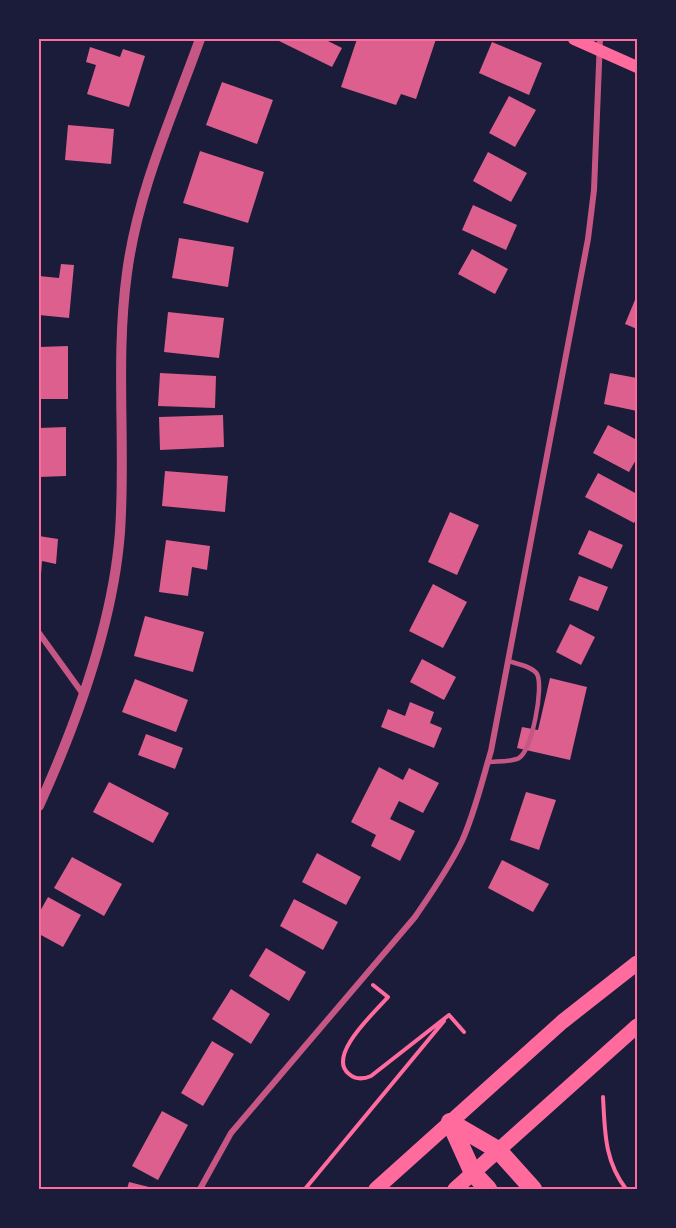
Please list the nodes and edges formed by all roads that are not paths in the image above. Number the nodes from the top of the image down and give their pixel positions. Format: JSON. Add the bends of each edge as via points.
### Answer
{"nodes":[{"id":1,"x":200,"y":39,"type":"edge"},
{"id":2,"x":574,"y":39,"type":"edge"},
{"id":3,"x":600,"y":44,"type":"edge"},
{"id":4,"x":637,"y":68,"type":"edge"},
{"id":5,"x":39,"y":633,"type":"edge"},
{"id":6,"x":508,"y":661,"type":"junction"},
{"id":7,"x":83,"y":694,"type":"junction"},
{"id":8,"x":488,"y":762,"type":"junction"},
{"id":9,"x":39,"y":806,"type":"edge"},
{"id":10,"x":637,"y":963,"type":"edge"},
{"id":11,"x":637,"y":1026,"type":"edge"},
{"id":12,"x":450,"y":1122,"type":"junction"},
{"id":13,"x":498,"y":1150,"type":"junction"},
{"id":14,"x":473,"y":1173,"type":"junction"},
{"id":15,"x":200,"y":1189,"type":"edge"},
{"id":16,"x":376,"y":1189,"type":"edge"},
{"id":17,"x":455,"y":1189,"type":"edge"},
{"id":18,"x":488,"y":1189,"type":"edge"},
{"id":19,"x":533,"y":1189,"type":"edge"}],
"edges":[{"from":1,"to":7,"type":"street","via":[[145,185],[127,273],[122,327],[120,533],[93,668]]},
{"from":2,"to":3,"type":"main road"},
{"from":3,"to":4,"type":"main road"},
{"from":3,"to":6,"type":"street","via":[[588,239]]},
{"from":5,"to":7,"type":"street"},
{"from":6,"to":8,"type":"street"},
{"from":6,"to":8,"type":"lane","via":[[536,673],[540,684],[528,750],[518,759]]},
{"from":7,"to":9,"type":"street"},
{"from":8,"to":15,"type":"street","via":[[462,840],[440,880],[415,917],[231,1133]]},
{"from":10,"to":12,"type":"main road","via":[[562,1022]]},
{"from":11,"to":13,"type":"main road"},
{"from":12,"to":13,"type":"highway"},
{"from":12,"to":14,"type":"highway"},
{"from":12,"to":16,"type":"main road"},
{"from":13,"to":14,"type":"main road"},
{"from":13,"to":19,"type":"highway"},
{"from":14,"to":17,"type":"main road"},
{"from":14,"to":18,"type":"highway"}]}
